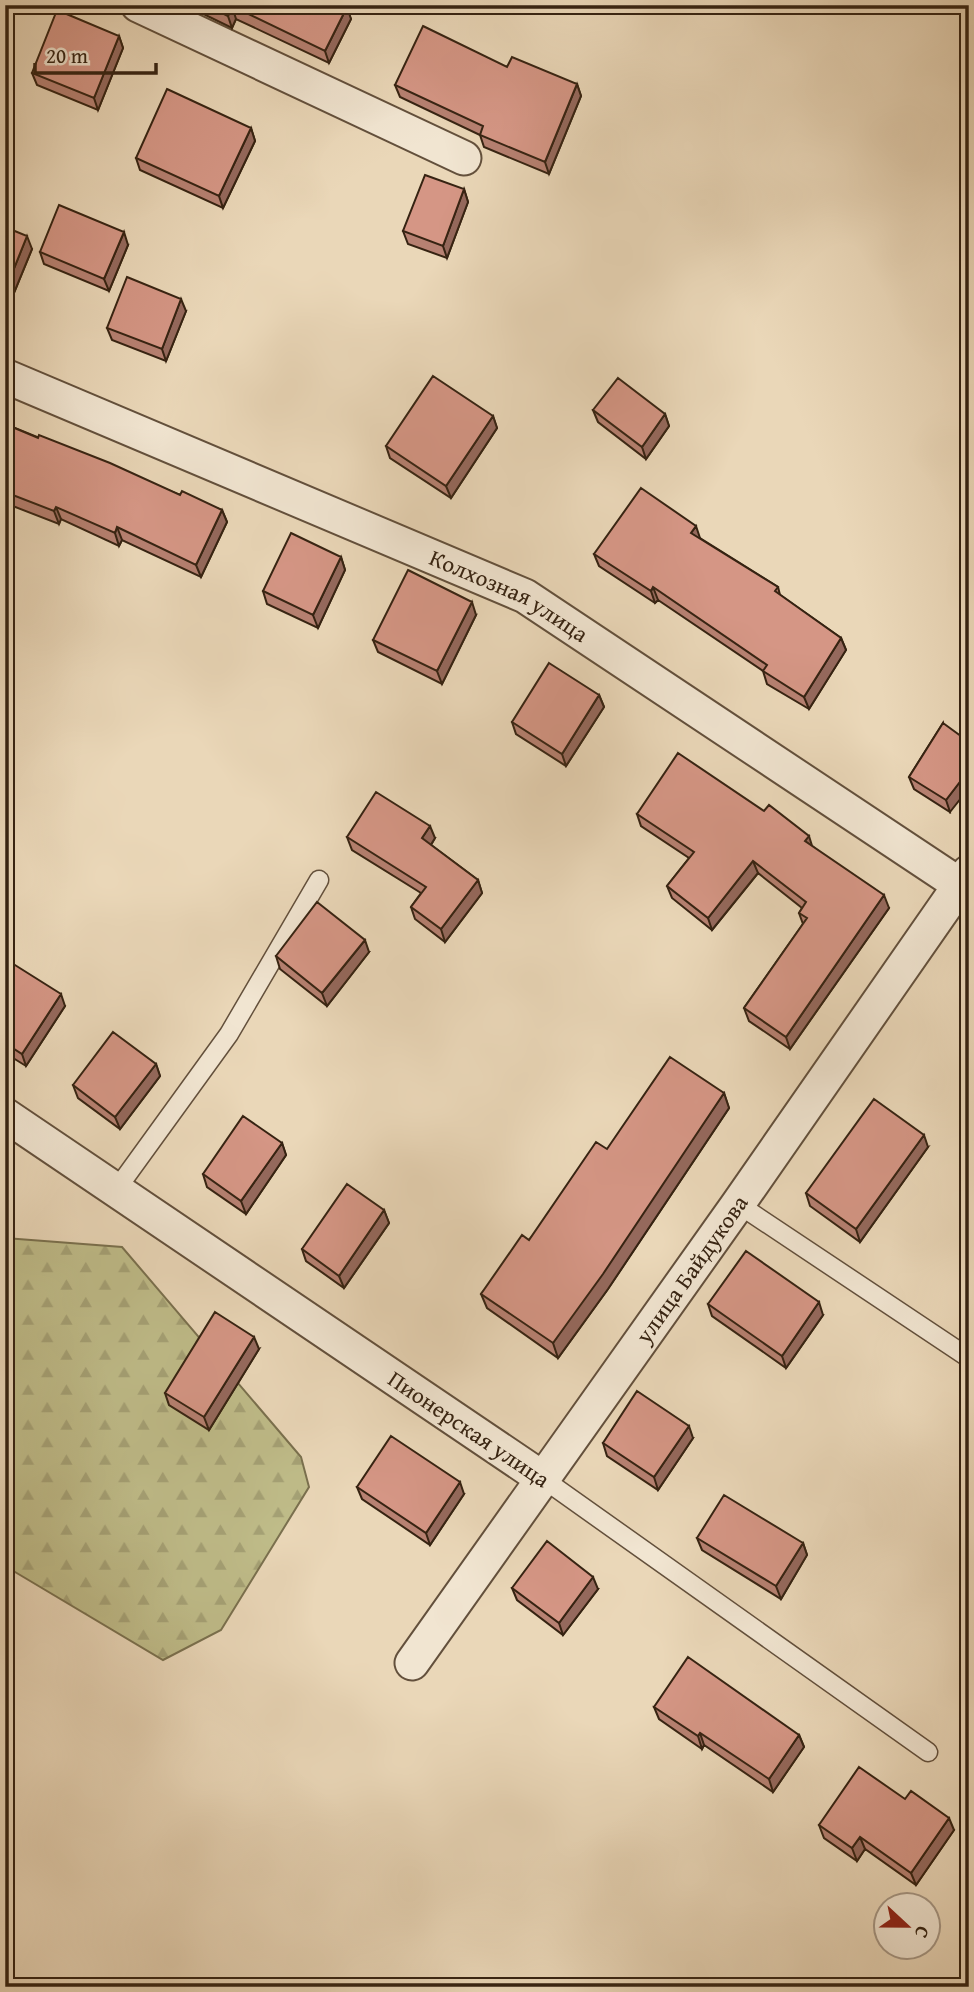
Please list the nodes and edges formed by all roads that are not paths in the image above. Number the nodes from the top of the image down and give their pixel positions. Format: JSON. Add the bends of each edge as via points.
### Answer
{"nodes":[{"id":1,"x":138,"y":5,"type":"edge"},
{"id":2,"x":464,"y":158,"type":"dead end"},
{"id":3,"x":5,"y":376,"type":"edge"},
{"id":4,"x":319,"y":880,"type":"dead end"},
{"id":5,"x":966,"y":883,"type":"edge"},
{"id":6,"x":5,"y":1115,"type":"edge"},
{"id":7,"x":116,"y":1190,"type":"junction"},
{"id":8,"x":738,"y":1204,"type":"junction"},
{"id":9,"x":969,"y":1358,"type":"edge"},
{"id":10,"x":542,"y":1478,"type":"junction"},
{"id":11,"x":412,"y":1663,"type":"dead end"},
{"id":12,"x":928,"y":1752,"type":"dead end"}],
"edges":[{"from":1,"to":2,"type":"street"},
{"from":3,"to":5,"type":"street","name":"Колхозная улица","via":[[525,596]]},
{"from":4,"to":7,"type":"lane","via":[[229,1034]]},
{"from":5,"to":8,"type":"street","name":"улица Байдукова"},
{"from":6,"to":7,"type":"street","name":"Пионерская улица"},
{"from":7,"to":10,"type":"street","name":"Пионерская улица"},
{"from":8,"to":9,"type":"lane"},
{"from":8,"to":10,"type":"street","name":"улица Байдукова"},
{"from":10,"to":11,"type":"street","name":"улица Байдукова"},
{"from":10,"to":12,"type":"lane","name":"Пионерская улица"}]}
